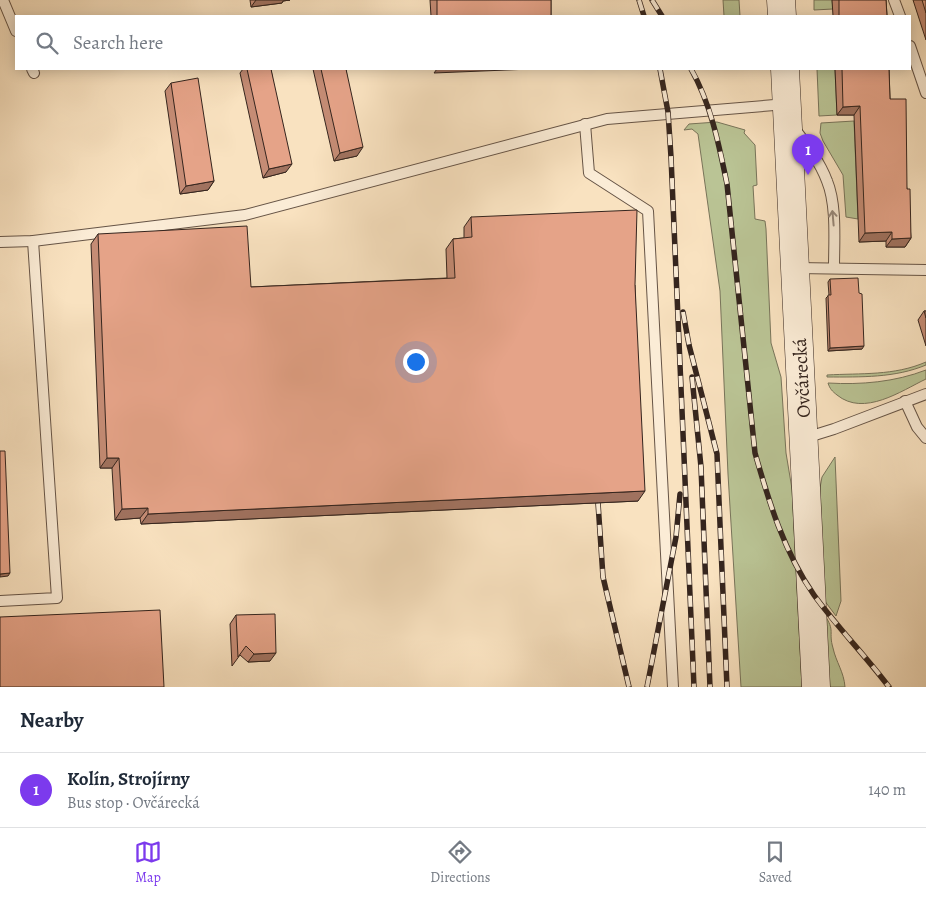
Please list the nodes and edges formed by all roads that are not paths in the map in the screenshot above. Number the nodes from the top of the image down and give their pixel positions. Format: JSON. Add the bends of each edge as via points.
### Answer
{"nodes":[{"id":1,"x":3,"y":0,"type":"edge"},
{"id":2,"x":781,"y":0,"type":"edge"},
{"id":3,"x":894,"y":0,"type":"edge"},
{"id":4,"x":782,"y":15,"type":"edge"},
{"id":5,"x":900,"y":15,"type":"edge"},
{"id":6,"x":15,"y":29,"type":"edge"},
{"id":7,"x":911,"y":49,"type":"edge"},
{"id":8,"x":785,"y":70,"type":"edge"},
{"id":9,"x":926,"y":93,"type":"edge"},
{"id":10,"x":787,"y":111,"type":"junction"},
{"id":11,"x":586,"y":124,"type":"junction"},
{"id":12,"x":33,"y":240,"type":"junction"},
{"id":13,"x":0,"y":242,"type":"edge"},
{"id":14,"x":834,"y":267,"type":"junction"},
{"id":15,"x":795,"y":268,"type":"junction"},
{"id":16,"x":926,"y":270,"type":"edge"},
{"id":17,"x":926,"y":394,"type":"edge"},
{"id":18,"x":905,"y":401,"type":"junction"},
{"id":19,"x":804,"y":438,"type":"junction"},
{"id":20,"x":926,"y":438,"type":"edge"},
{"id":21,"x":0,"y":600,"type":"edge"},
{"id":22,"x":673,"y":687,"type":"edge"},
{"id":23,"x":816,"y":687,"type":"edge"}],
"edges":[{"from":1,"to":6,"type":"lane"},
{"from":2,"to":4,"type":"main road"},
{"from":3,"to":5,"type":"lane"},
{"from":7,"to":9,"type":"lane"},
{"from":8,"to":10,"type":"main road","name":"Ovčárecká"},
{"from":10,"to":11,"type":"lane","via":[[650,114]]},
{"from":14,"to":10,"type":"lane","one_way":true,"via":[[834,220],[828,183]]},
{"from":10,"to":15,"type":"main road","name":"Ovčárecká"},
{"from":11,"to":12,"type":"lane","via":[[245,215]]},
{"from":11,"to":22,"type":"lane","via":[[589,173],[648,211]]},
{"from":12,"to":13,"type":"lane"},
{"from":12,"to":21,"type":"lane","via":[[57,598]]},
{"from":14,"to":15,"type":"lane"},
{"from":14,"to":16,"type":"lane"},
{"from":15,"to":19,"type":"main road","name":"Ovčárecká"},
{"from":17,"to":18,"type":"lane"},
{"from":18,"to":19,"type":"lane"},
{"from":18,"to":20,"type":"lane"},
{"from":19,"to":23,"type":"main road","name":"Ovčárecká"}]}
